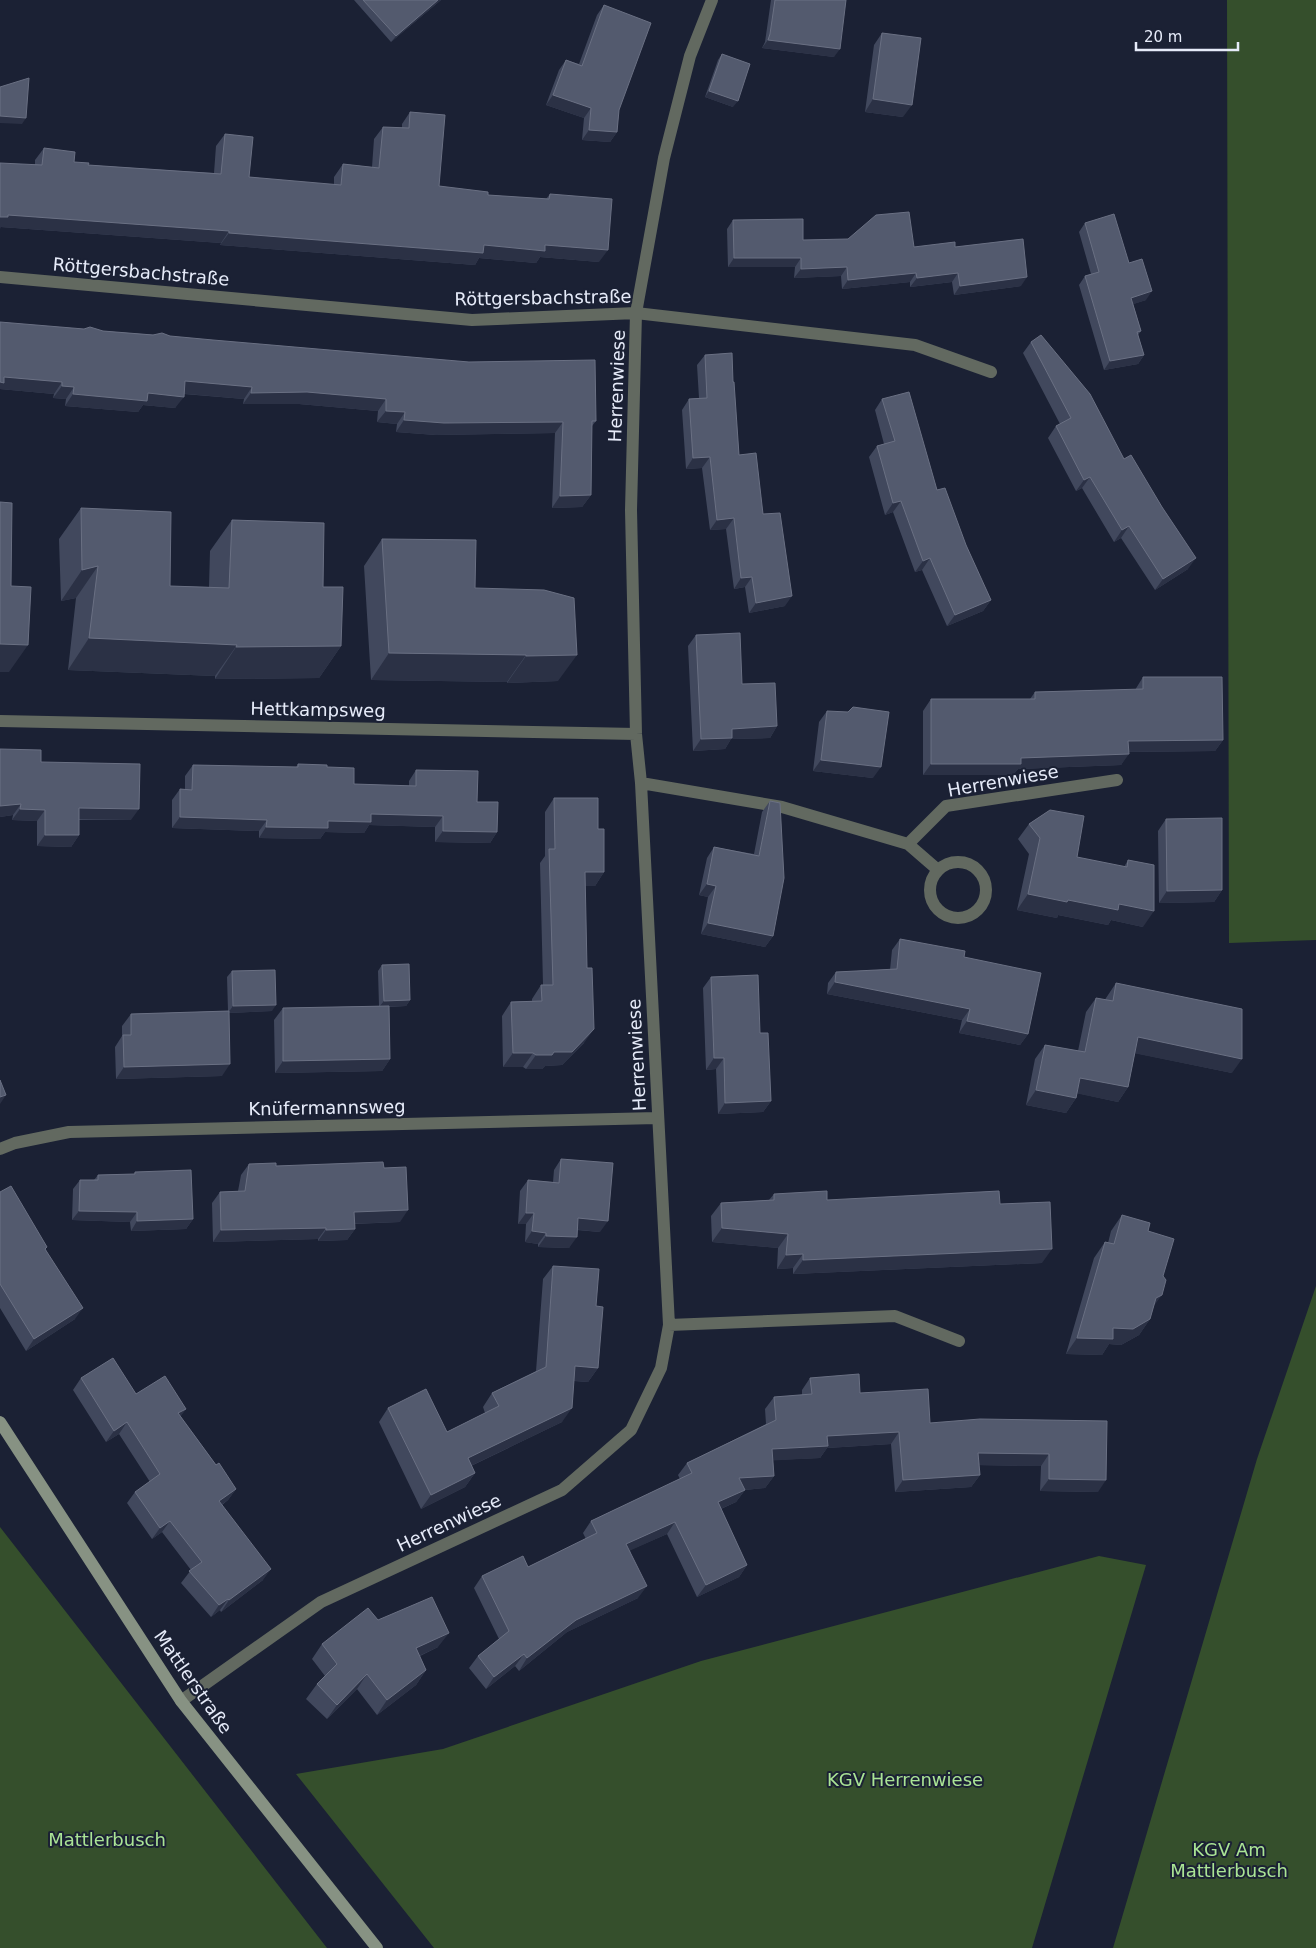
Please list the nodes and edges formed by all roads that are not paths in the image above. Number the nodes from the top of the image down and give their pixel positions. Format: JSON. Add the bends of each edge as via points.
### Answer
{"nodes":[{"id":1,"x":712,"y":0,"type":"edge"},
{"id":2,"x":0,"y":276,"type":"edge"},
{"id":3,"x":636,"y":313,"type":"junction"},
{"id":4,"x":991,"y":372,"type":"dead end"},
{"id":5,"x":0,"y":721,"type":"edge"},
{"id":6,"x":636,"y":734,"type":"junction"},
{"id":7,"x":1117,"y":780,"type":"dead end"},
{"id":8,"x":641,"y":783,"type":"junction"},
{"id":9,"x":908,"y":844,"type":"junction"},
{"id":10,"x":938,"y":870,"type":"junction"},
{"id":11,"x":658,"y":1118,"type":"junction"},
{"id":12,"x":0,"y":1149,"type":"edge"},
{"id":13,"x":669,"y":1325,"type":"junction"},
{"id":14,"x":959,"y":1341,"type":"dead end"},
{"id":15,"x":0,"y":1422,"type":"edge"},
{"id":16,"x":181,"y":1701,"type":"junction"},
{"id":17,"x":377,"y":1948,"type":"edge"}],
"edges":[{"from":1,"to":3,"type":"street","name":"Herrenwiese","via":[[690,56],[664,158]]},
{"from":2,"to":3,"type":"street","name":"Röttgersbachstraße","via":[[472,320]]},
{"from":3,"to":4,"type":"street","name":"Röttgersbachstraße","via":[[915,345]]},
{"from":3,"to":6,"type":"street","name":"Herrenwiese","via":[[631,510]]},
{"from":5,"to":6,"type":"street","name":"Hettkampsweg"},
{"from":6,"to":8,"type":"street","name":"Herrenwiese"},
{"from":7,"to":9,"type":"street","name":"Herrenwiese","via":[[946,806]]},
{"from":8,"to":9,"type":"street","via":[[782,807]]},
{"from":8,"to":11,"type":"street","name":"Herrenwiese"},
{"from":9,"to":10,"type":"street"},
{"from":10,"to":10,"type":"street","via":[[930,890],[939,910],[958,918],[978,910],[986,890],[978,870],[958,862]]},
{"from":11,"to":12,"type":"street","name":"Knüfermannsweg","via":[[69,1132]]},
{"from":11,"to":13,"type":"street","name":"Herrenwiese"},
{"from":13,"to":14,"type":"street","via":[[895,1316]]},
{"from":13,"to":16,"type":"street","name":"Herrenwiese","via":[[661,1368],[631,1430],[562,1490],[321,1602]]},
{"from":15,"to":16,"type":"street","name":"Mattlerstraße"},
{"from":16,"to":17,"type":"street","name":"Mattlerstraße"}]}
